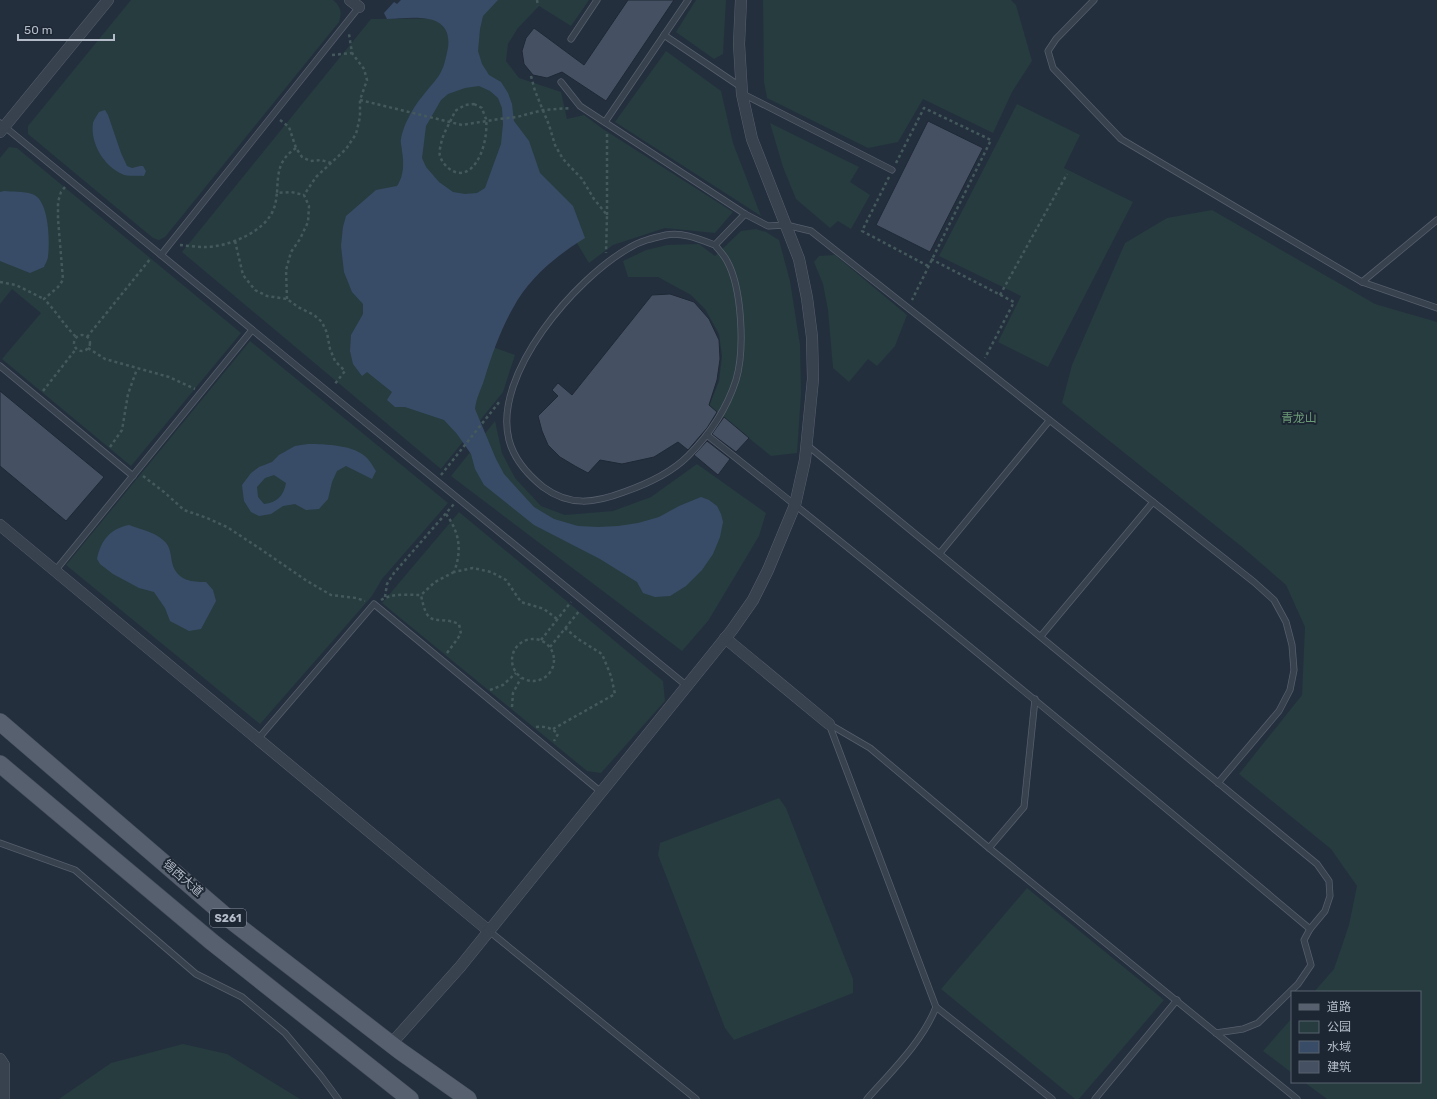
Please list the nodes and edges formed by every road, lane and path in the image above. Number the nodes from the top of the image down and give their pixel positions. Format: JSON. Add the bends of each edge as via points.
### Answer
{"nodes":[{"id":1,"x":108,"y":0,"type":"edge"},
{"id":2,"x":350,"y":0,"type":"edge"},
{"id":3,"x":538,"y":0,"type":"edge"},
{"id":4,"x":597,"y":0,"type":"edge"},
{"id":5,"x":688,"y":0,"type":"edge"},
{"id":6,"x":741,"y":0,"type":"edge"},
{"id":7,"x":1094,"y":0,"type":"edge"},
{"id":8,"x":538,"y":6,"type":"dead end"},
{"id":9,"x":359,"y":7,"type":"joint"},
{"id":10,"x":348,"y":22,"type":"junction"},
{"id":11,"x":664,"y":35,"type":"junction"},
{"id":12,"x":570,"y":39,"type":"dead end"},
{"id":13,"x":352,"y":53,"type":"junction"},
{"id":14,"x":320,"y":56,"type":"junction"},
{"id":15,"x":531,"y":76,"type":"dead end"},
{"id":16,"x":561,"y":82,"type":"dead end"},
{"id":17,"x":742,"y":91,"type":"junction"},
{"id":18,"x":360,"y":100,"type":"junction"},
{"id":19,"x":580,"y":106,"type":"junction"},
{"id":20,"x":543,"y":110,"type":"junction"},
{"id":21,"x":273,"y":114,"type":"junction"},
{"id":22,"x":605,"y":122,"type":"junction"},
{"id":23,"x":451,"y":123,"type":"junction"},
{"id":24,"x":2,"y":127,"type":"edge"},
{"id":25,"x":296,"y":148,"type":"junction"},
{"id":26,"x":332,"y":163,"type":"junction"},
{"id":27,"x":892,"y":170,"type":"junction"},
{"id":28,"x":1067,"y":174,"type":"dead end"},
{"id":29,"x":70,"y":180,"type":"junction"},
{"id":30,"x":277,"y":193,"type":"junction"},
{"id":31,"x":304,"y":195,"type":"junction"},
{"id":32,"x":745,"y":214,"type":"junction"},
{"id":33,"x":607,"y":215,"type":"junction"},
{"id":34,"x":1437,"y":220,"type":"edge"},
{"id":35,"x":786,"y":225,"type":"junction"},
{"id":36,"x":235,"y":241,"type":"junction"},
{"id":37,"x":170,"y":244,"type":"junction"},
{"id":38,"x":715,"y":245,"type":"junction"},
{"id":39,"x":159,"y":253,"type":"junction"},
{"id":40,"x":931,"y":259,"type":"junction"},
{"id":41,"x":606,"y":264,"type":"junction"},
{"id":42,"x":928,"y":266,"type":"junction"},
{"id":43,"x":0,"y":282,"type":"edge"},
{"id":44,"x":1362,"y":282,"type":"junction"},
{"id":45,"x":1000,"y":295,"type":"junction"},
{"id":46,"x":44,"y":299,"type":"junction"},
{"id":47,"x":287,"y":299,"type":"junction"},
{"id":48,"x":908,"y":308,"type":"junction"},
{"id":49,"x":1437,"y":308,"type":"edge"},
{"id":50,"x":252,"y":330,"type":"junction"},
{"id":51,"x":76,"y":337,"type":"junction"},
{"id":52,"x":87,"y":337,"type":"junction"},
{"id":53,"x":88,"y":348,"type":"junction"},
{"id":54,"x":76,"y":349,"type":"junction"},
{"id":55,"x":0,"y":366,"type":"edge"},
{"id":56,"x":981,"y":366,"type":"junction"},
{"id":57,"x":137,"y":369,"type":"junction"},
{"id":58,"x":202,"y":392,"type":"junction"},
{"id":59,"x":328,"y":392,"type":"junction"},
{"id":60,"x":38,"y":397,"type":"junction"},
{"id":61,"x":490,"y":414,"type":"dead end"},
{"id":62,"x":1049,"y":420,"type":"junction"},
{"id":63,"x":707,"y":435,"type":"junction"},
{"id":64,"x":807,"y":445,"type":"junction"},
{"id":65,"x":106,"y":453,"type":"junction"},
{"id":66,"x":135,"y":474,"type":"junction"},
{"id":67,"x":436,"y":480,"type":"junction"},
{"id":68,"x":459,"y":499,"type":"junction"},
{"id":69,"x":1153,"y":502,"type":"junction"},
{"id":70,"x":795,"y":505,"type":"junction"},
{"id":71,"x":446,"y":514,"type":"junction"},
{"id":72,"x":0,"y":525,"type":"edge"},
{"id":73,"x":940,"y":553,"type":"junction"},
{"id":74,"x":55,"y":572,"type":"junction"},
{"id":75,"x":454,"y":572,"type":"junction"},
{"id":76,"x":421,"y":595,"type":"junction"},
{"id":77,"x":576,"y":595,"type":"junction"},
{"id":78,"x":385,"y":597,"type":"junction"},
{"id":79,"x":586,"y":603,"type":"junction"},
{"id":80,"x":374,"y":604,"type":"junction"},
{"id":81,"x":557,"y":619,"type":"junction"},
{"id":82,"x":565,"y":628,"type":"junction"},
{"id":83,"x":1041,"y":636,"type":"junction"},
{"id":84,"x":725,"y":638,"type":"junction"},
{"id":85,"x":541,"y":640,"type":"junction"},
{"id":86,"x":550,"y":647,"type":"junction"},
{"id":87,"x":442,"y":660,"type":"junction"},
{"id":88,"x":516,"y":673,"type":"junction"},
{"id":89,"x":521,"y":678,"type":"junction"},
{"id":90,"x":687,"y":686,"type":"junction"},
{"id":91,"x":482,"y":694,"type":"junction"},
{"id":92,"x":1035,"y":699,"type":"junction"},
{"id":93,"x":508,"y":715,"type":"junction"},
{"id":94,"x":0,"y":722,"type":"edge"},
{"id":95,"x":828,"y":724,"type":"junction"},
{"id":96,"x":526,"y":729,"type":"junction"},
{"id":97,"x":553,"y":729,"type":"junction"},
{"id":98,"x":258,"y":739,"type":"junction"},
{"id":99,"x":549,"y":748,"type":"junction"},
{"id":100,"x":0,"y":764,"type":"edge"},
{"id":101,"x":1218,"y":783,"type":"junction"},
{"id":102,"x":601,"y":792,"type":"junction"},
{"id":103,"x":0,"y":843,"type":"edge"},
{"id":104,"x":989,"y":848,"type":"junction"},
{"id":105,"x":1310,"y":929,"type":"junction"},
{"id":106,"x":490,"y":931,"type":"junction"},
{"id":107,"x":1177,"y":1000,"type":"junction"},
{"id":108,"x":936,"y":1008,"type":"junction"},
{"id":109,"x":1216,"y":1033,"type":"junction"},
{"id":110,"x":391,"y":1044,"type":"junction"},
{"id":111,"x":0,"y":1059,"type":"edge"},
{"id":112,"x":4,"y":1099,"type":"edge"},
{"id":113,"x":338,"y":1099,"type":"edge"},
{"id":114,"x":410,"y":1099,"type":"edge"},
{"id":115,"x":468,"y":1099,"type":"edge"},
{"id":116,"x":696,"y":1099,"type":"edge"},
{"id":117,"x":867,"y":1099,"type":"edge"},
{"id":118,"x":1052,"y":1099,"type":"edge"},
{"id":119,"x":1095,"y":1099,"type":"edge"},
{"id":120,"x":1297,"y":1099,"type":"edge"}],
"edges":[{"from":1,"to":24,"type":"street"},
{"from":2,"to":9,"type":"street"},
{"from":3,"to":8,"type":"path"},
{"from":4,"to":12,"type":"lane"},
{"from":5,"to":11,"type":"lane"},
{"from":6,"to":17,"type":"street","via":[[739,44]]},
{"from":7,"to":44,"type":"lane","via":[[1056,39],[1048,51],[1053,68],[1121,139]]},
{"from":9,"to":10,"type":"lane"},
{"from":10,"to":13,"type":"path"},
{"from":10,"to":14,"type":"lane"},
{"from":11,"to":17,"type":"lane"},
{"from":11,"to":22,"type":"lane"},
{"from":13,"to":14,"type":"path"},
{"from":13,"to":18,"type":"path","via":[[364,69],[367,80]]},
{"from":14,"to":21,"type":"lane"},
{"from":15,"to":20,"type":"path"},
{"from":16,"to":19,"type":"lane"},
{"from":17,"to":27,"type":"lane"},
{"from":17,"to":35,"type":"street","via":[[752,139]]},
{"from":18,"to":23,"type":"path"},
{"from":18,"to":26,"type":"path","via":[[356,134]]},
{"from":19,"to":20,"type":"path"},
{"from":19,"to":22,"type":"lane"},
{"from":20,"to":23,"type":"path","via":[[517,117],[462,125]]},
{"from":20,"to":33,"type":"path","via":[[555,145]]},
{"from":21,"to":25,"type":"path","via":[[289,127]]},
{"from":21,"to":37,"type":"lane"},
{"from":22,"to":32,"type":"lane"},
{"from":22,"to":33,"type":"path"},
{"from":23,"to":23,"type":"path","via":[[455,111],[465,105],[474,104],[482,108],[486,119],[486,134],[482,150],[468,171],[456,173],[447,168],[440,156],[443,134]]},
{"from":24,"to":29,"type":"lane"},
{"from":25,"to":26,"type":"path","via":[[302,157],[310,161]]},
{"from":25,"to":30,"type":"path","via":[[288,153],[281,163],[277,176]]},
{"from":26,"to":31,"type":"path","via":[[316,177]]},
{"from":27,"to":40,"type":"path","via":[[924,108],[991,140]]},
{"from":27,"to":42,"type":"path","via":[[862,231]]},
{"from":28,"to":45,"type":"path"},
{"from":29,"to":39,"type":"lane"},
{"from":29,"to":46,"type":"path","via":[[61,192],[58,202],[62,280]]},
{"from":30,"to":31,"type":"path","via":[[291,192]]},
{"from":30,"to":36,"type":"path","via":[[274,209],[265,222],[253,232]]},
{"from":31,"to":47,"type":"path","via":[[309,206],[308,222],[291,252],[286,270]]},
{"from":32,"to":35,"type":"lane","via":[[768,226]]},
{"from":32,"to":38,"type":"lane"},
{"from":33,"to":41,"type":"path"},
{"from":34,"to":44,"type":"lane"},
{"from":35,"to":48,"type":"lane","via":[[811,231]]},
{"from":35,"to":64,"type":"street","via":[[798,259],[812,337],[813,379]]},
{"from":36,"to":37,"type":"path","via":[[206,247]]},
{"from":36,"to":47,"type":"path","via":[[243,275],[255,290],[267,296]]},
{"from":37,"to":39,"type":"lane"},
{"from":38,"to":41,"type":"lane","via":[[691,236],[668,235],[648,239],[630,247]]},
{"from":38,"to":63,"type":"lane","via":[[727,261],[734,281],[741,327],[741,350],[736,378],[726,404]]},
{"from":39,"to":50,"type":"lane"},
{"from":39,"to":52,"type":"path"},
{"from":40,"to":42,"type":"path"},
{"from":40,"to":45,"type":"path"},
{"from":41,"to":63,"type":"lane","via":[[589,276],[566,300],[545,326],[524,360],[510,396],[507,421],[509,441],[518,461],[531,477],[560,497],[575,502],[595,501],[642,486],[663,475],[688,457]]},
{"from":42,"to":48,"type":"path"},
{"from":43,"to":46,"type":"path","via":[[16,285]]},
{"from":44,"to":49,"type":"lane"},
{"from":45,"to":56,"type":"path","via":[[1014,302]]},
{"from":46,"to":51,"type":"path"},
{"from":47,"to":59,"type":"path","via":[[322,322],[335,362],[345,371]]},
{"from":48,"to":56,"type":"lane"},
{"from":50,"to":58,"type":"lane"},
{"from":50,"to":59,"type":"lane"},
{"from":51,"to":52,"type":"path"},
{"from":51,"to":54,"type":"path"},
{"from":52,"to":53,"type":"path","via":[[90,342]]},
{"from":53,"to":54,"type":"path","via":[[82,351]]},
{"from":53,"to":57,"type":"path","via":[[105,359]]},
{"from":54,"to":60,"type":"path"},
{"from":55,"to":60,"type":"lane"},
{"from":56,"to":62,"type":"lane"},
{"from":57,"to":58,"type":"path","via":[[170,377]]},
{"from":57,"to":65,"type":"path","via":[[128,394],[122,430]]},
{"from":58,"to":66,"type":"lane"},
{"from":59,"to":67,"type":"lane"},
{"from":60,"to":65,"type":"lane"},
{"from":61,"to":67,"type":"path"},
{"from":62,"to":69,"type":"lane"},
{"from":62,"to":73,"type":"lane"},
{"from":63,"to":70,"type":"lane"},
{"from":64,"to":70,"type":"street"},
{"from":64,"to":73,"type":"lane"},
{"from":65,"to":66,"type":"lane"},
{"from":66,"to":74,"type":"lane"},
{"from":66,"to":80,"type":"path","via":[[164,492],[184,510],[227,527],[307,582],[331,595],[356,598]]},
{"from":67,"to":68,"type":"lane"},
{"from":68,"to":71,"type":"path"},
{"from":68,"to":77,"type":"lane"},
{"from":69,"to":83,"type":"lane"},
{"from":69,"to":101,"type":"lane","via":[[1274,600],[1286,622],[1292,645],[1294,670],[1290,690],[1279,711]]},
{"from":70,"to":84,"type":"street","via":[[756,594]]},
{"from":70,"to":92,"type":"lane"},
{"from":71,"to":75,"type":"path","via":[[451,520],[460,548]]},
{"from":71,"to":78,"type":"path","via":[[394,573],[387,584]]},
{"from":72,"to":74,"type":"street"},
{"from":73,"to":83,"type":"lane"},
{"from":74,"to":98,"type":"street"},
{"from":75,"to":76,"type":"path","via":[[435,582]]},
{"from":75,"to":81,"type":"path","via":[[473,568],[491,572],[506,580],[521,602],[544,609]]},
{"from":76,"to":78,"type":"path"},
{"from":76,"to":87,"type":"path","via":[[430,618],[459,624],[461,634]]},
{"from":77,"to":79,"type":"lane"},
{"from":77,"to":81,"type":"path"},
{"from":78,"to":80,"type":"path"},
{"from":79,"to":82,"type":"path"},
{"from":79,"to":90,"type":"lane"},
{"from":80,"to":87,"type":"lane"},
{"from":80,"to":98,"type":"lane"},
{"from":81,"to":85,"type":"path"},
{"from":82,"to":86,"type":"path"},
{"from":82,"to":97,"type":"path","via":[[602,654],[615,694]]},
{"from":83,"to":101,"type":"lane"},
{"from":84,"to":90,"type":"street"},
{"from":84,"to":95,"type":"street"},
{"from":85,"to":86,"type":"path"},
{"from":85,"to":88,"type":"path","via":[[528,639],[516,646],[512,654],[512,666]]},
{"from":86,"to":89,"type":"path","via":[[554,658],[550,672],[540,680]]},
{"from":87,"to":91,"type":"lane"},
{"from":88,"to":89,"type":"path"},
{"from":88,"to":91,"type":"path","via":[[503,685]]},
{"from":89,"to":93,"type":"path","via":[[513,693],[513,705]]},
{"from":90,"to":102,"type":"street"},
{"from":91,"to":93,"type":"lane"},
{"from":92,"to":104,"type":"lane","via":[[1024,807]]},
{"from":92,"to":105,"type":"lane"},
{"from":93,"to":96,"type":"lane"},
{"from":94,"to":110,"type":"main road","name":"锡西大道","number":"S261","via":[[229,919]]},
{"from":95,"to":104,"type":"lane","via":[[870,748]]},
{"from":95,"to":108,"type":"lane"},
{"from":96,"to":97,"type":"path","via":[[541,726]]},
{"from":96,"to":99,"type":"lane"},
{"from":97,"to":99,"type":"path","via":[[558,734]]},
{"from":98,"to":106,"type":"street"},
{"from":99,"to":102,"type":"lane"},
{"from":100,"to":114,"type":"main road","number":"S261","via":[[212,942]]},
{"from":101,"to":105,"type":"lane","via":[[1317,864],[1329,881],[1330,896],[1325,911]]},
{"from":102,"to":106,"type":"street"},
{"from":103,"to":113,"type":"lane","via":[[75,870],[196,974],[242,997],[285,1033]]},
{"from":104,"to":107,"type":"lane"},
{"from":105,"to":109,"type":"lane","via":[[1304,940],[1311,965],[1298,984],[1258,1023],[1242,1029]]},
{"from":106,"to":110,"type":"street"},
{"from":106,"to":116,"type":"lane"},
{"from":107,"to":109,"type":"lane"},
{"from":107,"to":119,"type":"lane"},
{"from":108,"to":117,"type":"lane","via":[[921,1036]]},
{"from":108,"to":118,"type":"lane"},
{"from":109,"to":120,"type":"lane"},
{"from":110,"to":115,"type":"main road","name":"锡西大道","number":"S261"},
{"from":111,"to":112,"type":"street","via":[[4,1065]]}]}
